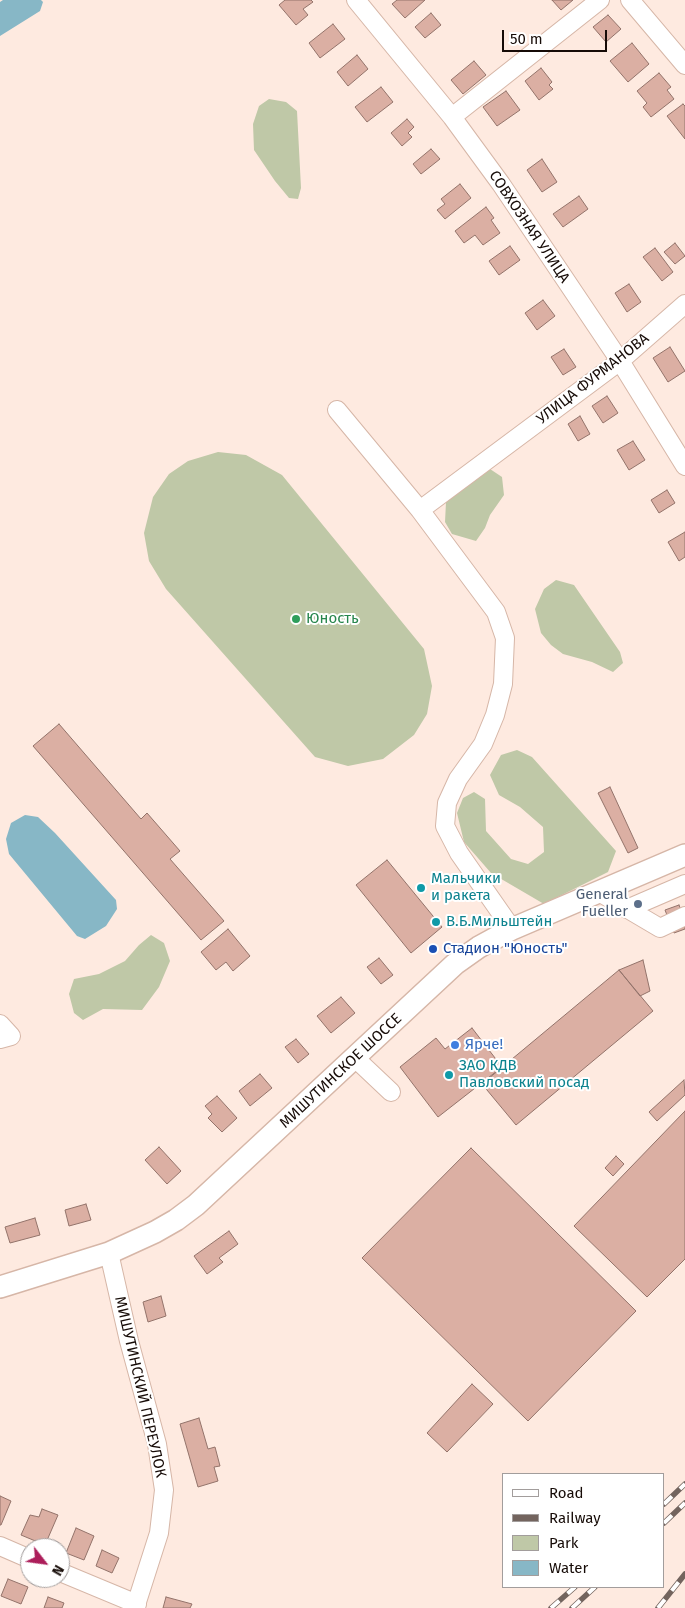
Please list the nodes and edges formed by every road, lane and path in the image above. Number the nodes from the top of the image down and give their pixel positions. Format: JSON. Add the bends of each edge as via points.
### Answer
{"nodes":[{"id":1,"x":356,"y":0,"type":"edge"},
{"id":2,"x":600,"y":0,"type":"edge"},
{"id":3,"x":630,"y":0,"type":"edge"},
{"id":4,"x":685,"y":65,"type":"edge"},
{"id":5,"x":452,"y":117,"type":"junction"},
{"id":6,"x":685,"y":304,"type":"edge"},
{"id":7,"x":620,"y":361,"type":"junction"},
{"id":8,"x":338,"y":410,"type":"dead end"},
{"id":9,"x":685,"y":466,"type":"edge"},
{"id":10,"x":420,"y":510,"type":"junction"},
{"id":11,"x":685,"y":855,"type":"edge"},
{"id":12,"x":685,"y":884,"type":"edge"},
{"id":13,"x":599,"y":892,"type":"junction"},
{"id":14,"x":627,"y":909,"type":"junction"},
{"id":15,"x":685,"y":916,"type":"edge"},
{"id":16,"x":512,"y":929,"type":"junction"},
{"id":17,"x":0,"y":1024,"type":"edge"},
{"id":18,"x":0,"y":1039,"type":"edge"},
{"id":19,"x":355,"y":1058,"type":"junction"},
{"id":20,"x":391,"y":1092,"type":"dead end"},
{"id":21,"x":109,"y":1253,"type":"junction"},
{"id":22,"x":0,"y":1287,"type":"edge"},
{"id":23,"x":0,"y":1546,"type":"edge"},
{"id":24,"x":20,"y":1555,"type":"edge"},
{"id":25,"x":70,"y":1576,"type":"edge"},
{"id":26,"x":136,"y":1606,"type":"edge"}],
"edges":[{"from":1,"to":5,"type":"street","name":"СОВХОЗНАЯ УЛИЦА"},
{"from":2,"to":5,"type":"street"},
{"from":3,"to":4,"type":"street"},
{"from":5,"to":7,"type":"street","name":"СОВХОЗНАЯ УЛИЦА"},
{"from":6,"to":7,"type":"street","name":"УЛИЦА ФУРМАНОВА"},
{"from":7,"to":9,"type":"street","name":"СОВХОЗНАЯ УЛИЦА"},
{"from":7,"to":10,"type":"street","name":"УЛИЦА ФУРМАНОВА"},
{"from":8,"to":10,"type":"street"},
{"from":10,"to":16,"type":"street","via":[[496,612],[505,638],[503,684],[495,715],[484,744],[458,779],[448,804],[445,826],[459,853]]},
{"from":11,"to":13,"type":"main road","name":"МИШУТИНСКОЕ ШОССЕ"},
{"from":12,"to":14,"type":"street"},
{"from":13,"to":14,"type":"street"},
{"from":13,"to":16,"type":"main road","name":"МИШУТИНСКОЕ ШОССЕ"},
{"from":14,"to":15,"type":"street","via":[[660,928]]},
{"from":16,"to":19,"type":"main road","name":"МИШУТИНСКОЕ ШОССЕ","via":[[455,964]]},
{"from":17,"to":18,"type":"street","via":[[10,1036]]},
{"from":19,"to":20,"type":"street"},
{"from":19,"to":21,"type":"main road","name":"МИШУТИНСКОЕ ШОССЕ","via":[[196,1205],[155,1232]]},
{"from":21,"to":22,"type":"main road","name":"МИШУТИНСКОЕ ШОССЕ"},
{"from":21,"to":26,"type":"street","name":"МИШУТИНСКИЙ ПЕРЕУЛОК","via":[[157,1444],[164,1490],[159,1532]]},
{"from":23,"to":24,"type":"street"},
{"from":25,"to":26,"type":"street"}]}
